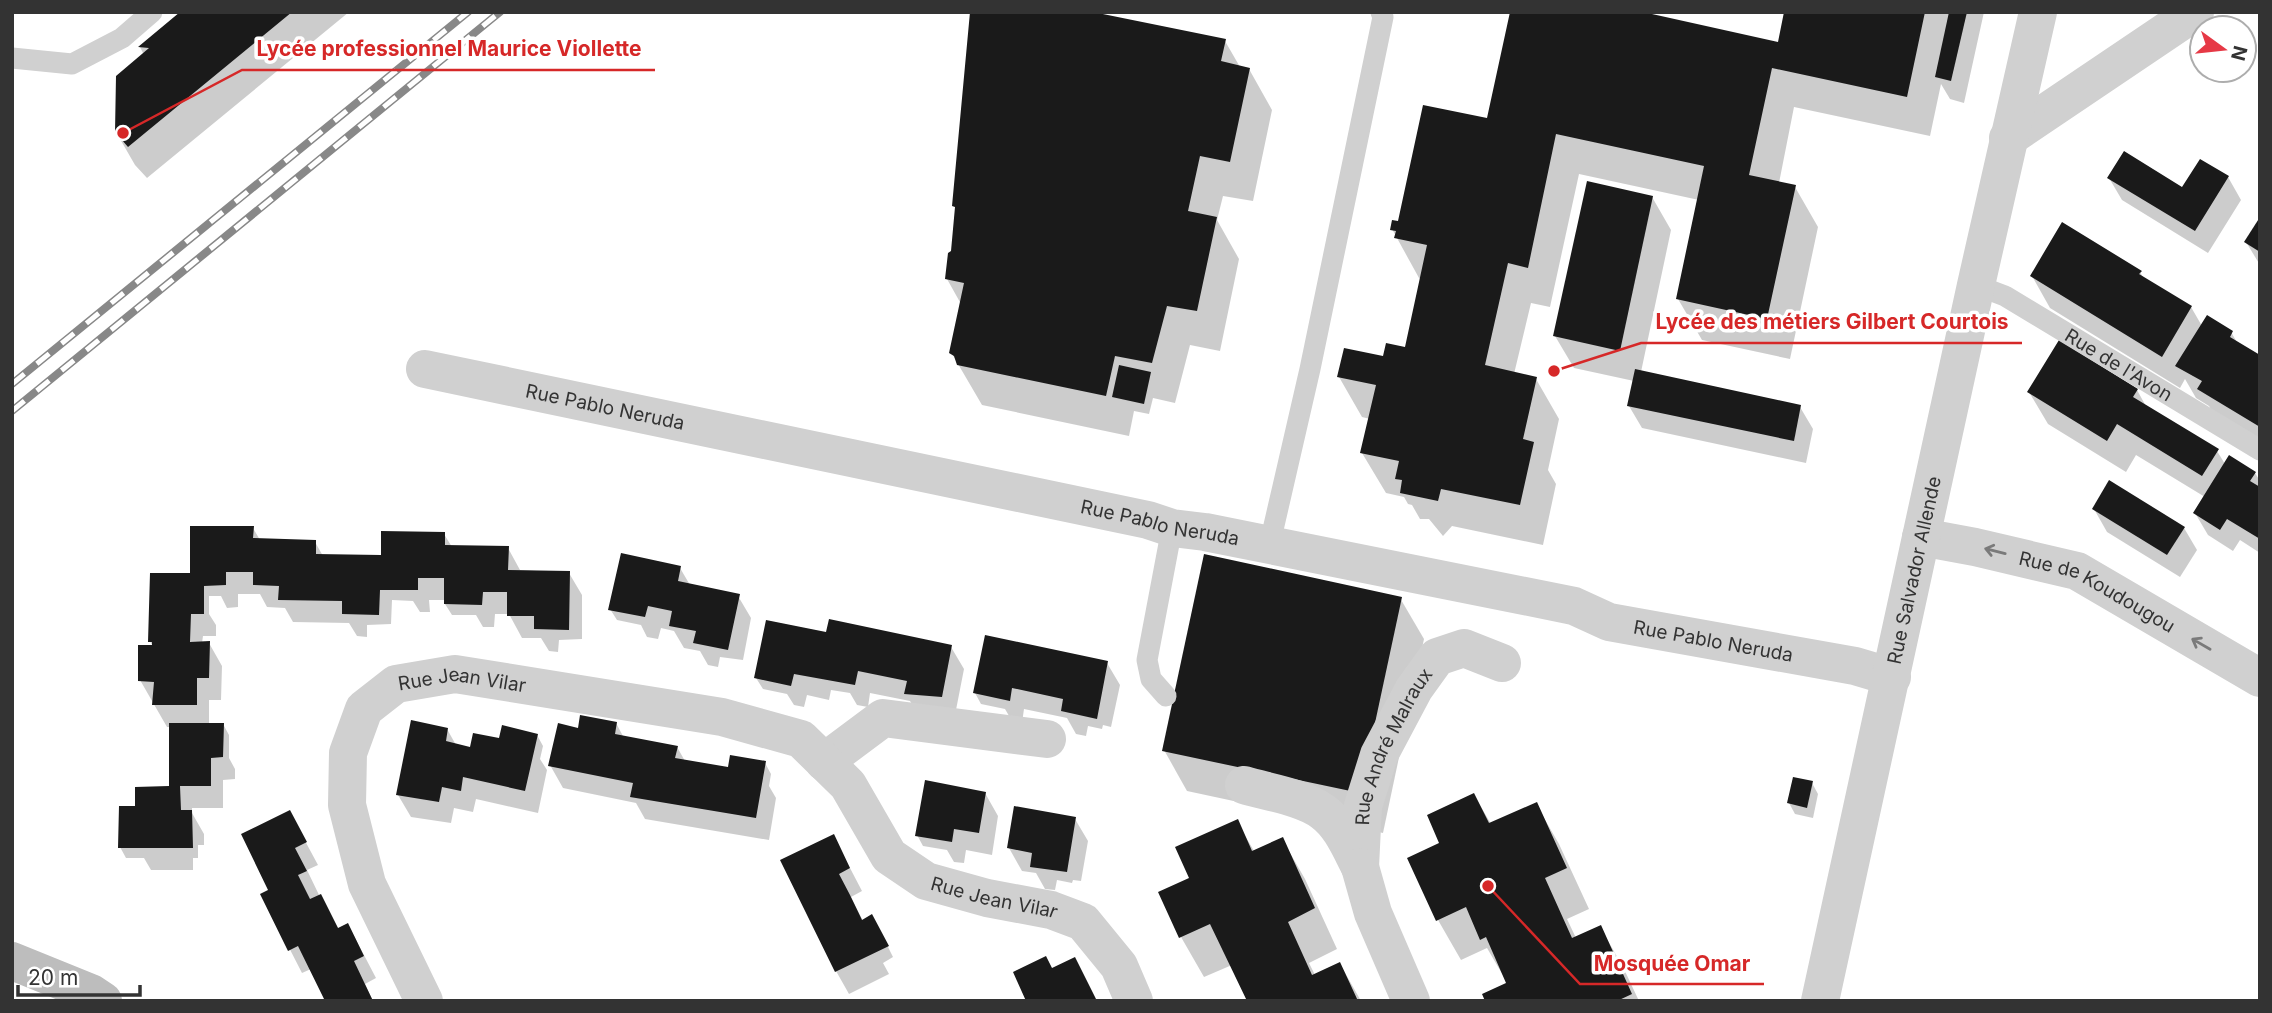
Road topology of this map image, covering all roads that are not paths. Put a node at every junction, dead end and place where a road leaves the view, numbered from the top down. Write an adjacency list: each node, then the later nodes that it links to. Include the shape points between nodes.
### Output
1 (152, 12): 5 (lane, via 122,38 72,64)
2 (1381, 12): 12 (lane, via 1310,369)
3 (2038, 12): 6 (street, Rue Salvador Allende)
4 (2195, 12): 6 (street)
5 (12, 58)
6 (2008, 138): 7 (street, Rue Salvador Allende)
7 (1976, 285): 9 (lane, Rue de l'Avon, via 2005,296); 11 (street, Rue Salvador Allende)
8 (425, 369): 10 (street, Rue Pablo Neruda)
9 (2260, 450)
10 (1172, 528): 12 (street, Rue Pablo Neruda); 16 (lane, via 1147,660 1151,679)
11 (1921, 537): 14 (street, Rue Salvador Allende); 15 (street, Rue de Koudougou, one-way to 11, via 2077,571)
12 (1269, 547): 14 (street, Rue Pablo Neruda, via 1574,606 1609,622 1855,666)
13 (1502, 663): 20 (street, Rue André Malraux, via 1464,648 1437,657 1414,689 1379,755 1363,806)
14 (1892, 677): 26 (street, Rue Salvador Allende)
15 (2260, 678)
16 (1166, 696)
17 (1047, 739): 18 (street, via 883,718)
18 (824, 762): 23 (street, Rue Jean Vilar, via 801,739 722,716 455,674 396,684 364,709 348,753 347,805 366,884); 24 (street, Rue Jean Vilar, via 848,785 889,856 926,881 1051,910 1083,922 1119,966)
19 (1244, 785): 20 (street, Rue André Malraux, via 1296,799 1323,812 1344,836)
20 (1360, 867): 25 (street, Rue André Malraux, via 1373,913)
21 (12, 961): 22 (street)
22 (103, 1001)
23 (424, 1001)
24 (1134, 1001)
25 (1411, 1001)
26 (1820, 1001)

